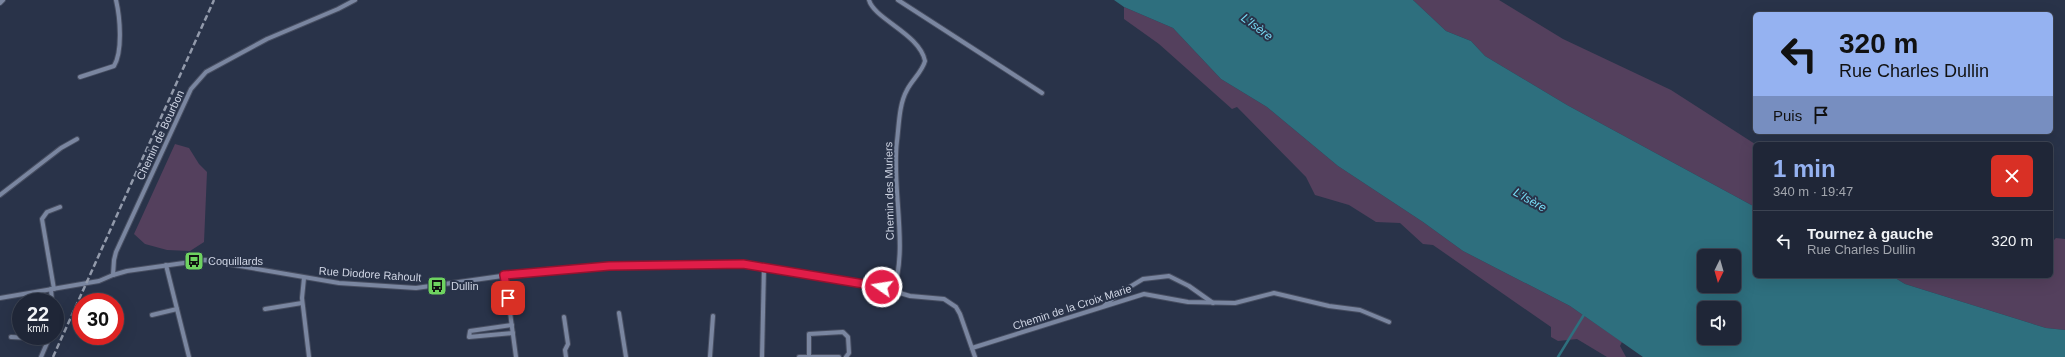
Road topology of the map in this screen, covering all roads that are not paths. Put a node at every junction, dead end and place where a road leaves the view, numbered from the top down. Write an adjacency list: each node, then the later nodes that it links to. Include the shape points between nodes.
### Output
1 (3, 0): 6 (street)
2 (116, 0): 7 (street, via 120,17 118,60 114,66)
3 (355, 0): 14 (street, Chemin de Bourbon, via 267,39 206,72 191,89 116,252)
4 (869, 0): 18 (street, Chemin des Muriers, via 876,10 919,48 925,61 904,95 901,112 896,151 899,258 898,279)
5 (898, 0): 8 (street)
6 (0, 3)
7 (80, 78)
8 (1042, 93)
9 (77, 139): 10 (street, via 61,148)
10 (0, 195)
11 (60, 207): 17 (street, via 47,212 42,219)
12 (166, 265): 14 (street, Rue Diodore Rahoult); 16 (street, Rue Diodore Rahoult, via 210,260); 24 (street)
13 (764, 266): 15 (street, Rue Diodore Rahoult, via 609,266); 18 (street, Rue Diodore Rahoult); 42 (street)
14 (113, 275): 17 (street, Rue Diodore Rahoult, via 99,281)
15 (504, 275): 16 (street, Rue Diodore Rahoult, via 416,288 339,284); 31 (street)
16 (304, 278): 21 (street)
17 (52, 289): 19 (street); 20 (street, Rue Diodore Rahoult)
18 (894, 290): 34 (street, Rue Diodore Rahoult, via 910,296 944,299 956,307)
19 (52, 293)
20 (0, 298)
21 (302, 303): 25 (street); 37 (street)
22 (1213, 303): 23 (street, Chemin de la Croix Marie, via 1188,302 1144,294); 23 (street, via 1190,286 1169,276 1143,279 1118,294); 30 (street, Chemin de la Croix Marie, via 1234,303 1274,294 1360,310)
23 (1103, 308): 34 (street, Chemin de la Croix Marie)
24 (176, 309): 27 (street); 36 (street)
25 (265, 309)
26 (619, 313): 40 (street)
27 (152, 316)
28 (713, 316): 41 (street)
29 (564, 318): 39 (street, via 568,344 565,350)
30 (1389, 322)
31 (512, 325): 32 (street); 32 (street, via 470,331 469,337)
32 (513, 333): 38 (street)
33 (46, 345): 35 (street)
34 (972, 348): 47 (street, Rue Diodore Rahoult)
35 (41, 357)
36 (189, 357)
37 (310, 357)
38 (516, 357)
39 (566, 357)
40 (626, 357)
41 (710, 357)
42 (762, 357)
43 (799, 357): 44 (street)
44 (809, 357): 45 (street); 46 (street, via 809,334 843,332 848,337 849,353)
45 (839, 357)
46 (846, 357)
47 (975, 357)

